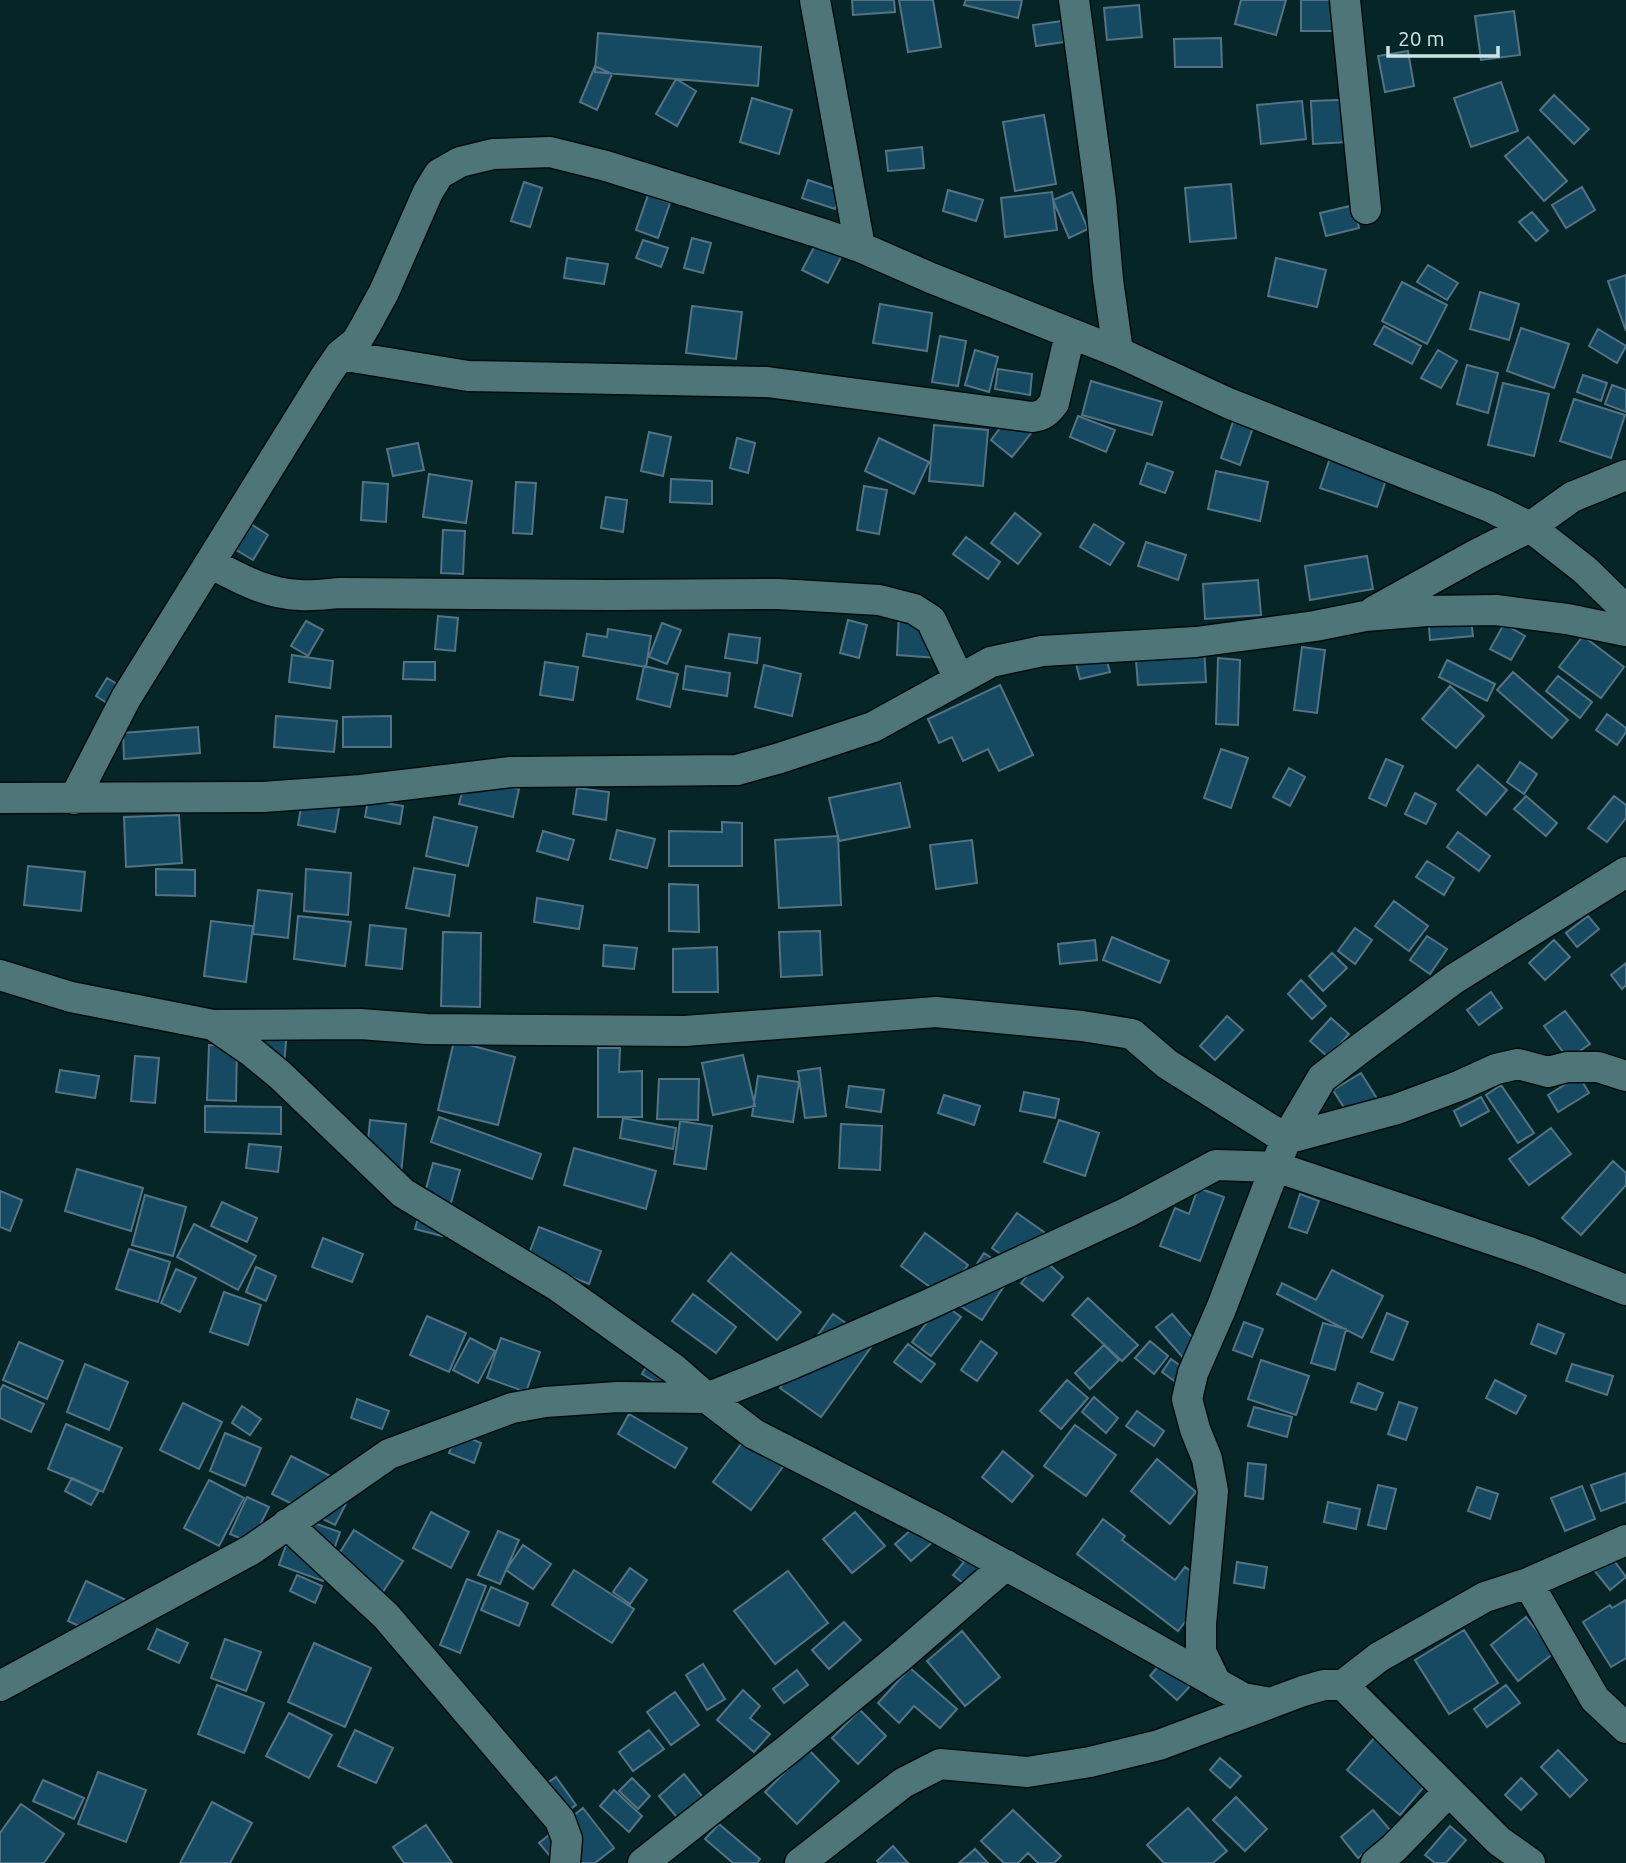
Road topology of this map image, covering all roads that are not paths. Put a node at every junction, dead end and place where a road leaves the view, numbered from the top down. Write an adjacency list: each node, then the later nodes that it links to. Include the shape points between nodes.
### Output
1 (815, 0): 5 (street)
2 (1074, 0): 7 (street)
3 (1345, 0): 4 (street)
4 (1366, 209)
5 (860, 247): 6 (street); 8 (street, via 550,152 493,154 460,162 439,174 366,326)
6 (1070, 334): 7 (street); 8 (street, via 1054,403 1047,412 1032,417 767,382 468,376)
7 (1118, 352): 10 (street, via 1228,403)
8 (340, 355): 11 (street)
9 (1626, 475): 10 (street, via 1572,497)
10 (1530, 527): 12 (street); 13 (street)
11 (210, 563): 15 (street, via 254,586 303,596 778,594 879,600 914,609 931,620); 17 (street, via 126,698)
12 (1626, 610)
13 (1365, 616): 14 (street, via 1496,610); 15 (street, via 1196,642 1042,651 991,662)
14 (1626, 631)
15 (960, 679): 17 (street, via 873,727 737,769 511,772 263,797)
16 (0, 798): 17 (street)
17 (74, 799)
18 (1626, 872): 22 (street, via 1454,979 1322,1078)
19 (0, 975): 20 (street, via 71,997)
20 (213, 1026): 22 (street, via 360,1024 427,1029 685,1031 936,1012 1082,1026 1132,1034 1167,1064); 25 (street, via 280,1075 403,1193 559,1287)
21 (1626, 1076): 22 (street, via 1598,1067 1548,1072 1518,1064 1397,1109)
22 (1286, 1139): 23 (street)
23 (1276, 1167): 24 (street, via 1529,1252); 25 (street, via 1216,1165 1128,1212 925,1306); 30 (street, via 1193,1373 1188,1399 1208,1459 1213,1491 1200,1624 1201,1652)
24 (1626, 1290)
25 (707, 1398): 26 (street, via 618,1397 512,1408 389,1454); 28 (street, via 754,1434)
26 (287, 1524): 32 (street, via 251,1550); 36 (street, via 386,1616 560,1820 567,1839)
27 (1626, 1540): 29 (street)
28 (1006, 1565): 30 (street); 37 (street, via 901,1656)
29 (1528, 1583): 31 (street, via 1485,1597 1379,1657); 34 (street, via 1595,1699)
30 (1216, 1683): 33 (street, via 1243,1698)
31 (1343, 1685): 33 (street, via 1324,1685); 35 (street)
32 (0, 1686)
33 (1271, 1703): 38 (street, via 1159,1745 1090,1762 1027,1772 940,1764 903,1783)
34 (1626, 1728)
35 (1449, 1791): 39 (street); 40 (street, via 1499,1841)
36 (565, 1863)
37 (643, 1863)
38 (800, 1863)
39 (1376, 1863)
40 (1530, 1863)

